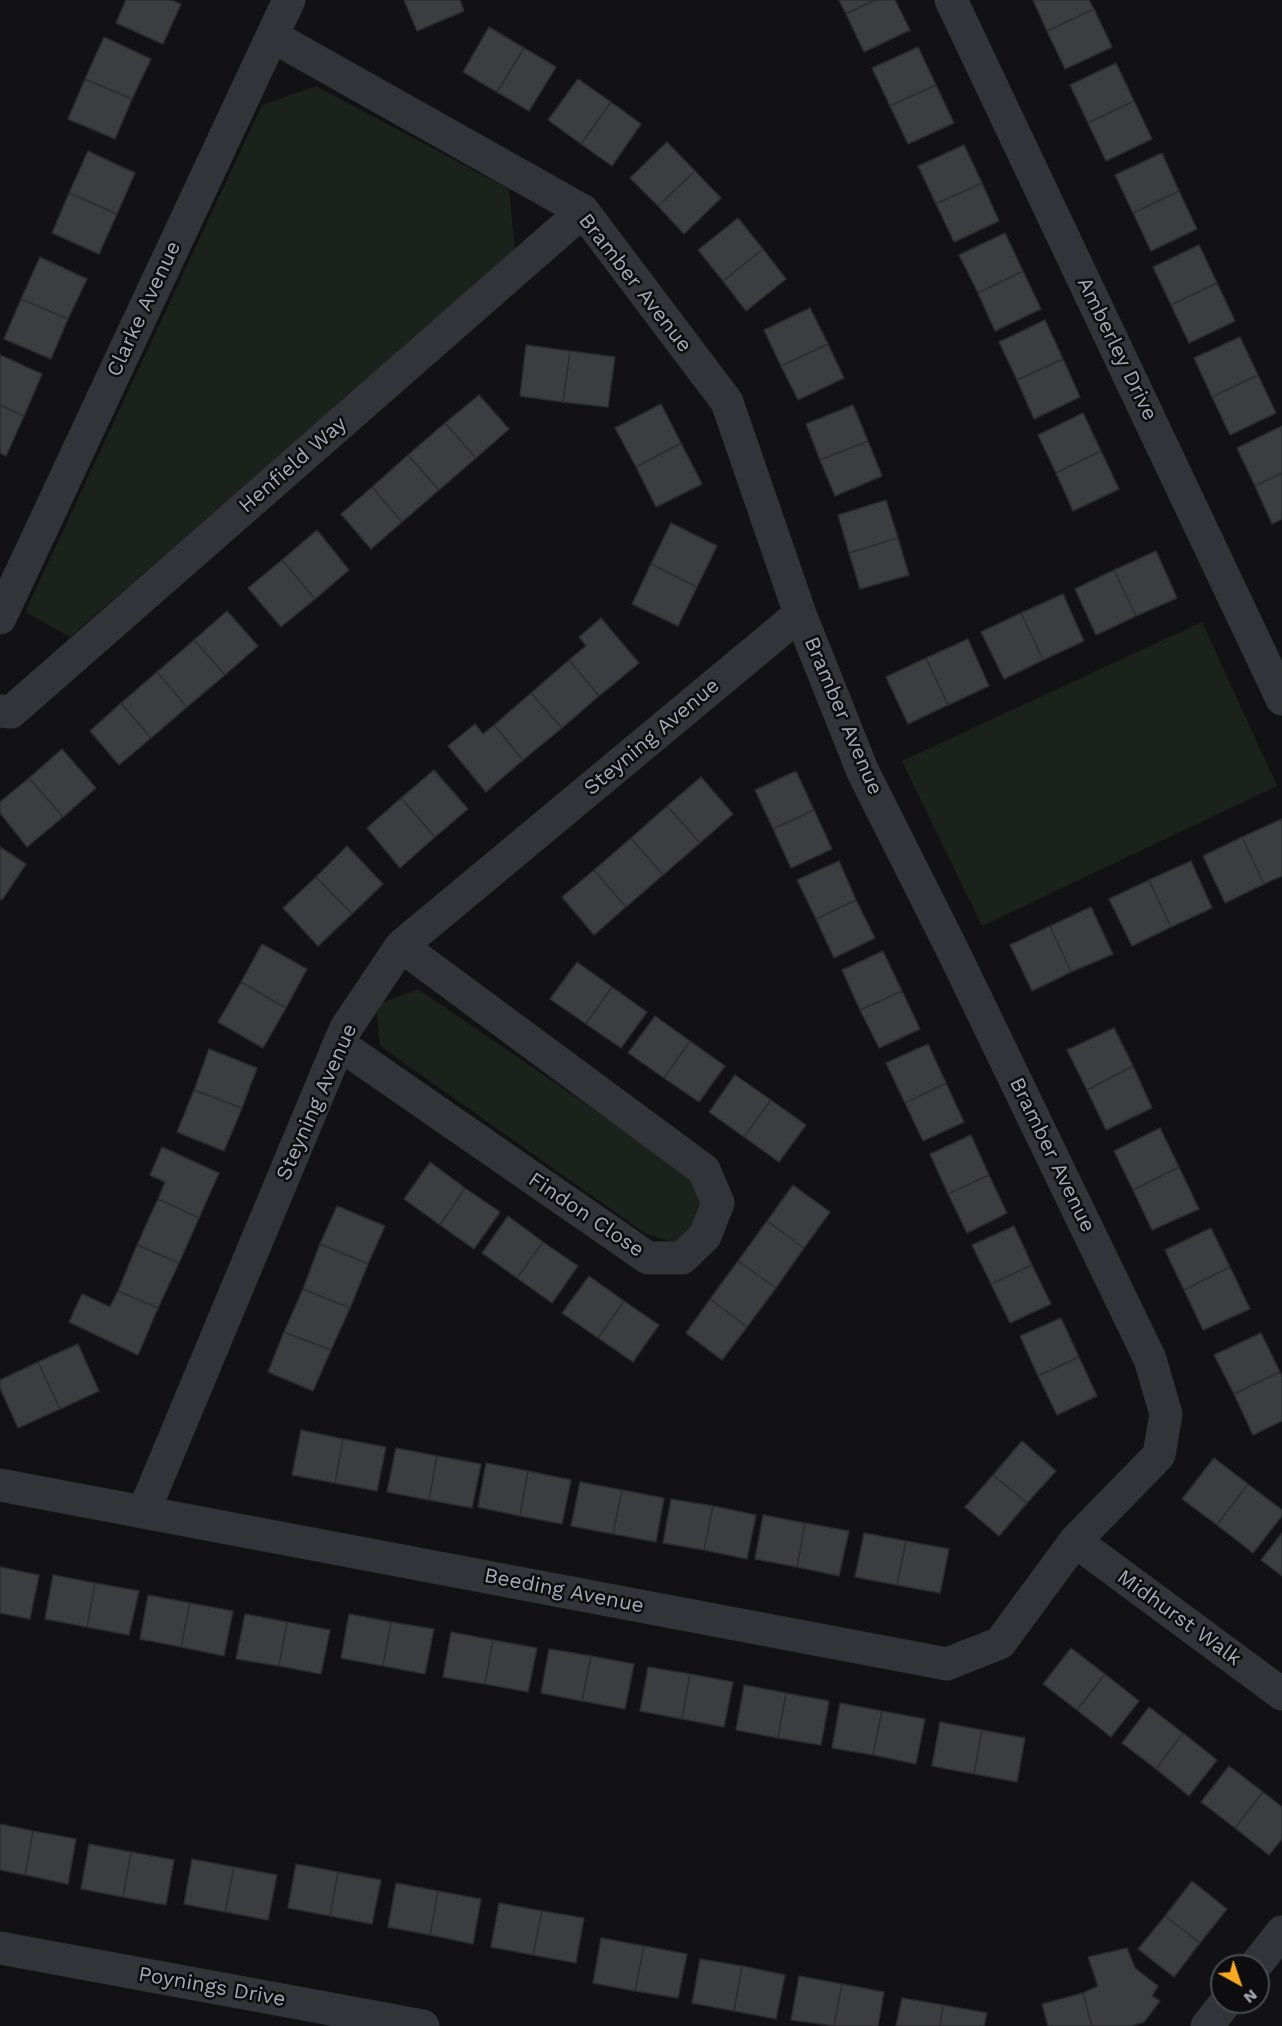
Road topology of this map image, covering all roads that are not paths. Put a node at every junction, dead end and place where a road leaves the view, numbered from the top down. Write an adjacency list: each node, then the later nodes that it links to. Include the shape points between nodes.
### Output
1 (289, 0): 3 (street, Clarke Avenue)
2 (951, 0): 7 (street, Amberley Drive)
3 (272, 36): 4 (street, Bramber Avenue); 6 (street, Clarke Avenue)
4 (584, 211): 5 (street, Bramber Avenue, via 726,402); 8 (street, Henfield Way, via 11,712)
5 (800, 614): 9 (street, Steyning Avenue); 13 (street, Bramber Avenue, via 863,772 1150,1359 1166,1414 1160,1455)
6 (0, 618)
7 (1282, 699)
8 (0, 711)
9 (401, 946): 10 (street, Steyning Avenue); 10 (street, Findon Close, via 704,1170 718,1203 705,1236 682,1258 648,1258)
10 (339, 1044): 12 (street, Steyning Avenue)
11 (0, 1485): 12 (street, Beeding Avenue)
12 (144, 1511): 13 (street, Beeding Avenue, via 947,1664 1000,1643)
13 (1075, 1541): 14 (street, Midhurst Walk)
14 (1282, 1694)
15 (1282, 1932): 17 (street)
16 (0, 1948): 19 (street, Poynings Drive)
17 (1265, 1954)
18 (1216, 2014): 20 (street)
19 (423, 2026)
20 (1207, 2026)

